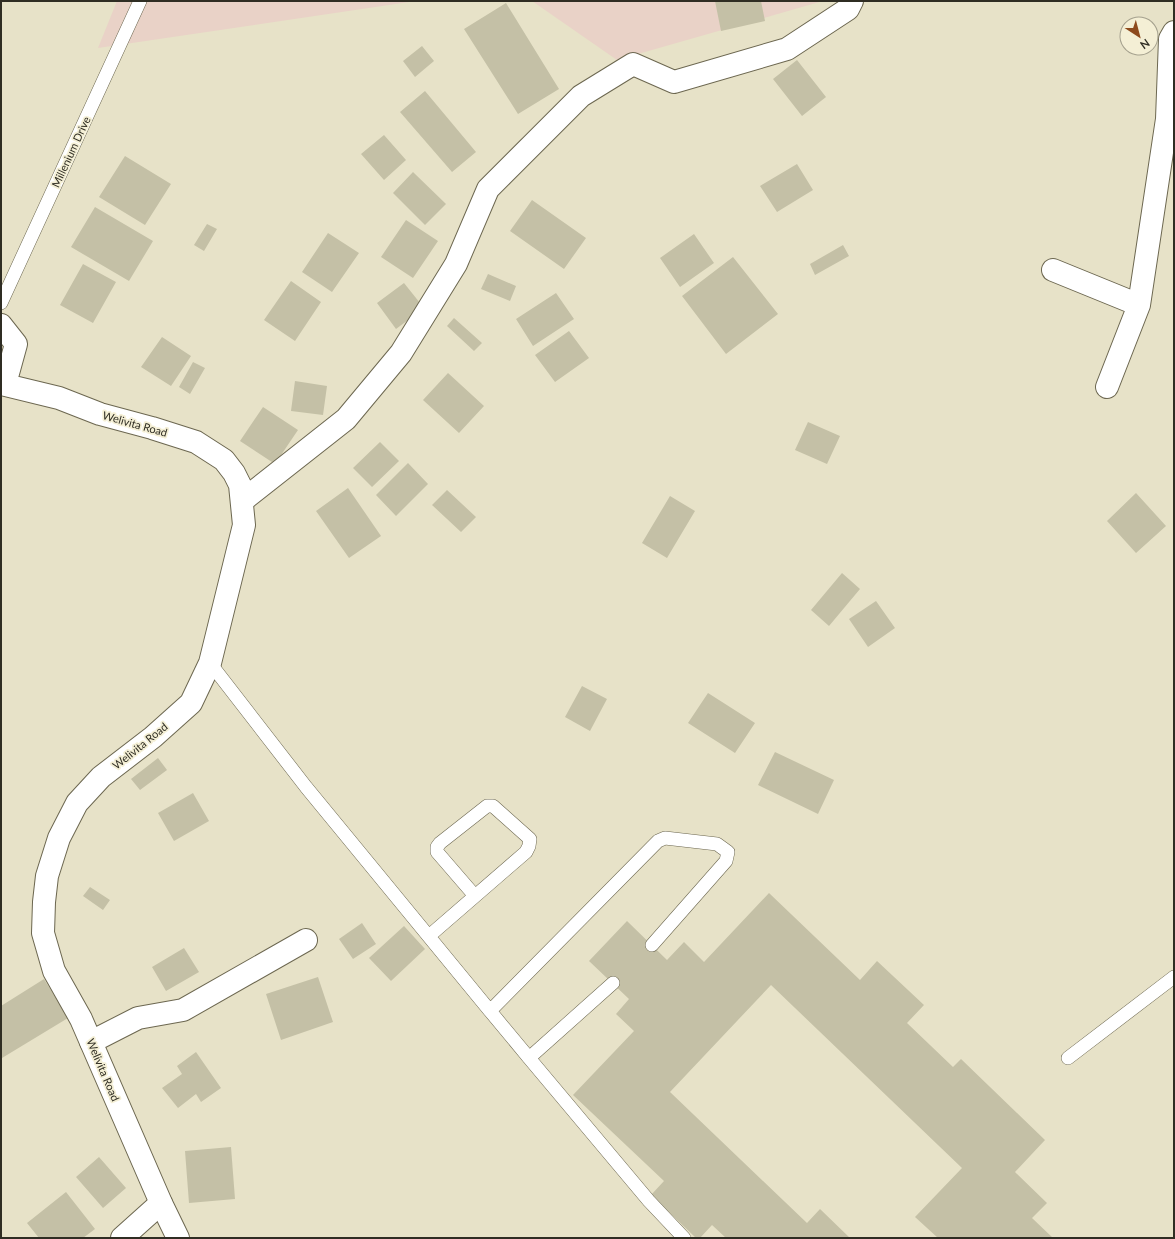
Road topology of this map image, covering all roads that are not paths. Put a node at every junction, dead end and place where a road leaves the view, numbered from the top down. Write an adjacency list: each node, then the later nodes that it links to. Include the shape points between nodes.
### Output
1 (140, 1): 6 (lane, Millenium Drive)
2 (852, 1): 11 (street, via 848,9 787,49 674,82 633,64 581,96 488,189 456,264 401,353 346,419)
3 (1174, 32): 4 (street, via 1170,39)
4 (1171, 120): 7 (street)
5 (1053, 270): 7 (street)
6 (1, 303)
7 (1139, 305): 10 (street)
8 (1, 325): 9 (street, via 16,344)
9 (3, 384): 11 (street, Welivita Road, via 59,398 100,414 196,442 224,460 240,485)
10 (1107, 387)
11 (242, 501): 12 (street, Welivita Road, via 244,525)
12 (210, 663): 14 (lane, via 306,787); 20 (street, Welivita Road, via 191,704 101,777 77,803 59,838 47,876 43,933 54,971)
13 (475, 896): 13 (lane, via 526,852 529,846 530,839 493,806 487,806 437,847 437,852); 14 (lane)
14 (429, 936): 19 (lane)
15 (306, 940): 20 (street, via 182,1010 138,1018)
16 (652, 945): 19 (lane, via 726,861 728,852 717,844 665,838 658,841)
17 (1174, 977): 22 (lane)
18 (612, 984): 21 (lane)
19 (490, 1011): 21 (lane)
20 (91, 1042): 23 (street, Welivita Road)
21 (530, 1058): 26 (lane, via 649,1201)
22 (1068, 1058)
23 (161, 1203): 24 (street); 25 (street, Welivita Road)
24 (122, 1238)
25 (178, 1238)
26 (684, 1238)

